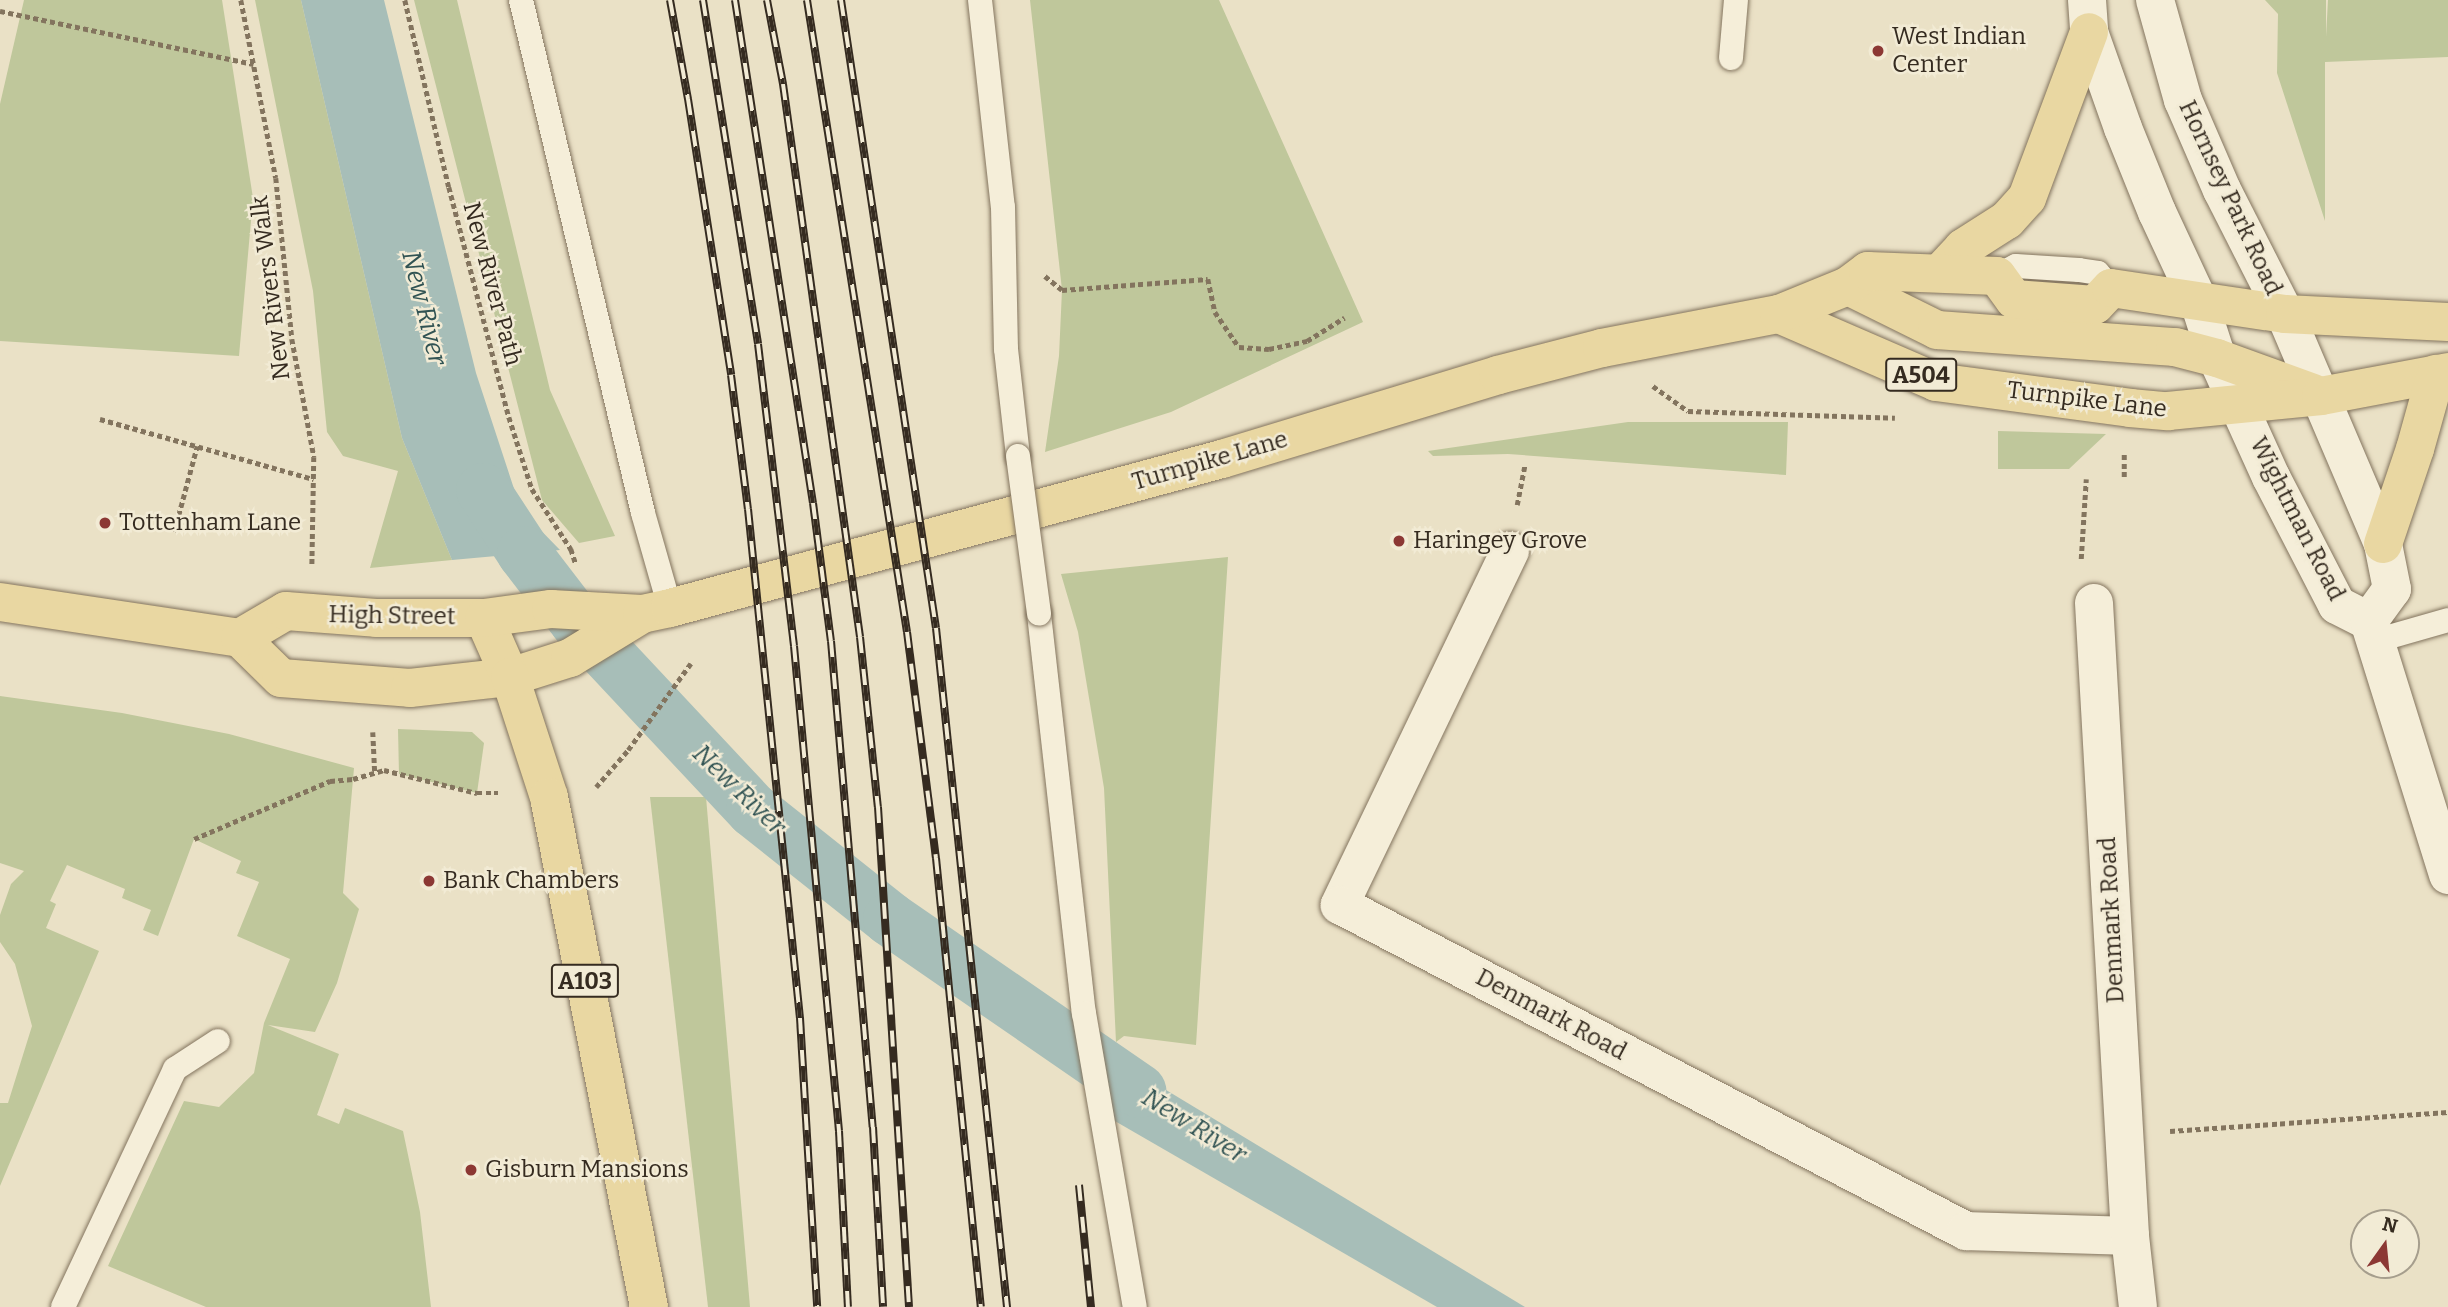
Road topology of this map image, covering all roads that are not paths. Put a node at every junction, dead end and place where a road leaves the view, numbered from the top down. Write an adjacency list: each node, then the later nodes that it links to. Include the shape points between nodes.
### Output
1 (521, 0): 22 (lane, via 643,513)
2 (980, 0): 33 (lane, bridge, via 1003,207 1006,349 1017,456 1084,1013)
3 (1737, 0): 6 (lane)
4 (2155, 0): 11 (street, Hornsey Park Road, via 2183,100 2222,190)
5 (2088, 16): 7 (main road, via 2027,198 2007,220 1963,248); 9 (street, via 2152,200)
6 (1731, 58)
7 (1940, 273): 8 (main road, Turnpike Lane, via 1868,271); 9 (main road, Turnpike Lane, via 1997,276 2014,299 2095,305 2111,288)
8 (1847, 286): 10 (main road, Turnpike Lane); 13 (main road, via 1937,330 2175,346)
9 (2199, 302): 11 (main road, Turnpike Lane); 13 (street, Wightman Road)
10 (1779, 314): 16 (main road, Turnpike Lane / A504, via 1936,382 2168,411); 22 (main road, Turnpike Lane, via 1589,351 1222,459)
11 (2285, 314): 12 (main road, Turnpike Lane); 15 (street, Hornsey Park Road)
12 (2448, 322)
13 (2217, 358): 15 (main road); 16 (street, Wightman Road)
14 (2442, 373): 15 (main road, Turnpike Lane / A504); 17 (main road)
15 (2321, 396): 16 (main road, Turnpike Lane / A504); 17 (street, Wightman Road)
16 (2239, 404): 25 (street, Wightman Road, via 2287,511 2337,605)
17 (2383, 544): 25 (street, Wightman Road, via 2392,589)
18 (1510, 551): 30 (street, Denmark Road, via 1340,905 1966,1231)
19 (0, 602): 26 (main road)
20 (2094, 603): 30 (street, Denmark Road)
21 (551, 609): 22 (main road, Turnpike Lane); 23 (main road, High Street)
22 (656, 611): 27 (main road, Turnpike Lane, via 570,658)
23 (484, 618): 26 (main road, High Street, via 376,618 286,611); 27 (main road, A103)
24 (2448, 620): 25 (lane)
25 (2372, 631): 28 (street)
26 (240, 638): 27 (main road, via 281,678 410,688)
27 (510, 677): 32 (main road, A103, via 548,797)
28 (2447, 867)
29 (218, 1041): 31 (lane, via 175,1069)
30 (2130, 1236): 34 (street, Denmark Road)
31 (62, 1307)
32 (649, 1307)
33 (1135, 1307)
34 (2138, 1307)

